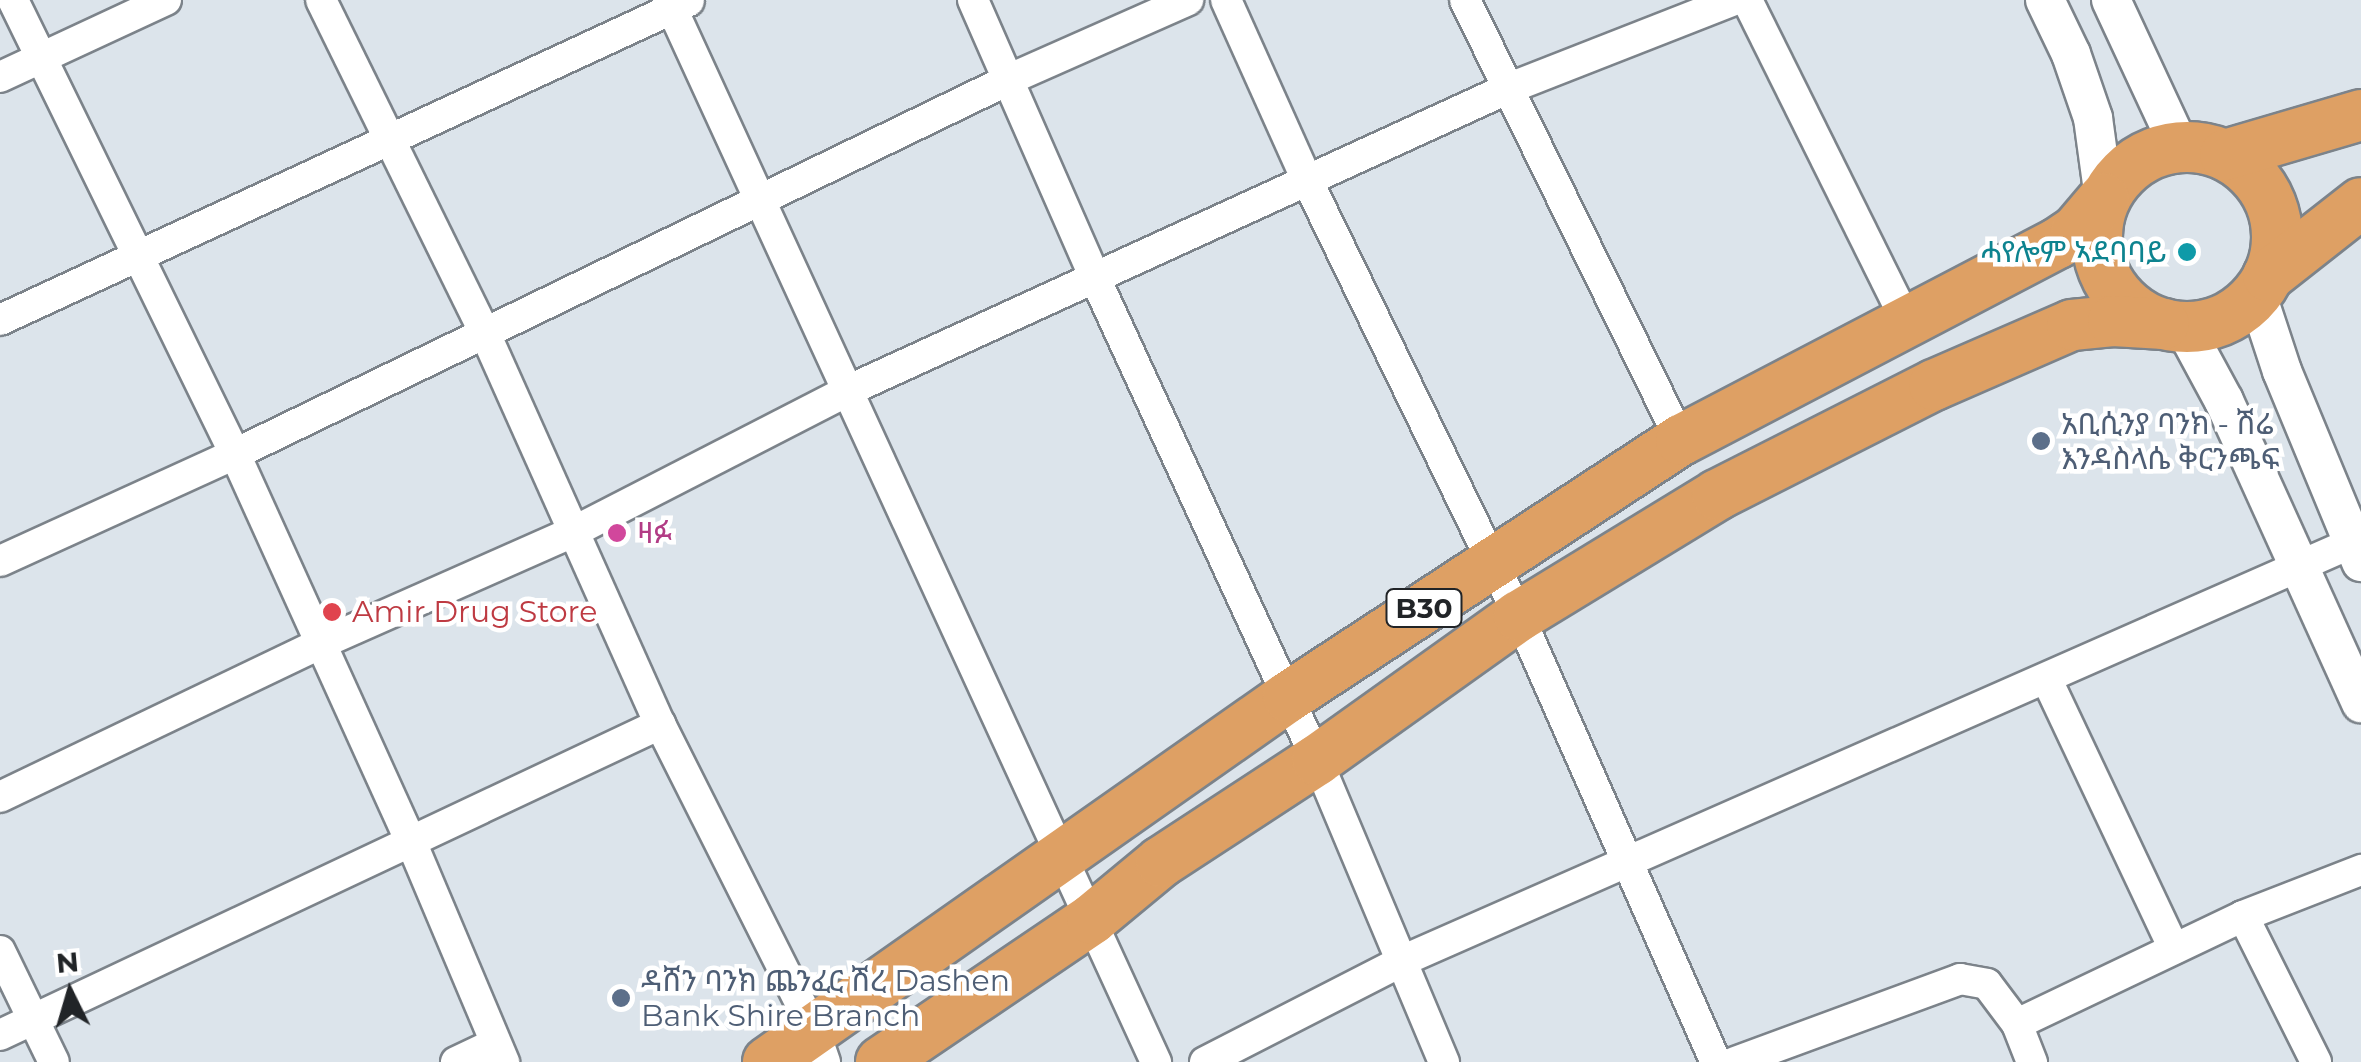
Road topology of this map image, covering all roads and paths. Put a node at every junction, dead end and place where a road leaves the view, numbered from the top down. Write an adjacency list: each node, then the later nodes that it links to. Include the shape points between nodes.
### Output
1 (13, 0): 13 (street)
2 (166, 0): 13 (street)
3 (321, 0): 18 (street)
4 (973, 0): 15 (street)
5 (1188, 0): 15 (street)
6 (1226, 0): 20 (street)
7 (1466, 0): 16 (street)
8 (1734, 0): 16 (street)
9 (1747, 0): 28 (street)
10 (2045, 0): 22 (street, via 2088,103)
11 (2111, 0): 19 (street)
12 (678, 3): 18 (street); 21 (street)
13 (38, 59): 14 (street); 24 (street)
14 (0, 77)
15 (1010, 79): 21 (street); 25 (street)
16 (1507, 90): 20 (street); 32 (street)
17 (2361, 114): 19 (highway, B30)
18 (387, 141): 24 (street); 30 (street)
19 (2202, 151): 22 (highway, B30, via 2130,166); 26 (highway, via 2246,168 2274,210 2278,234)
20 (1307, 180): 25 (street); 37 (street)
21 (760, 198): 30 (street); 31 (street)
22 (2104, 198): 28 (highway, B30, via 2058,243); 29 (highway, via 2097,221 2101,267 2128,306)
23 (2361, 203): 26 (highway, B30)
24 (137, 255): 27 (street); 33 (street)
25 (1095, 278): 31 (street); 42 (street)
26 (2262, 285): 29 (highway, B30, via 2236,313 2211,324); 35 (street)
27 (0, 320)
28 (1906, 322): 32 (highway, B30)
29 (2174, 326): 38 (street); 39 (highway, B30, via 2113,320 2072,325 1934,385 1717,495)
30 (484, 332): 33 (street); 34 (street)
31 (847, 391): 34 (street); 48 (street)
32 (1681, 440): 37 (highway, B30)
33 (235, 454): 36 (street); 40 (street)
34 (573, 532): 40 (street); 44 (street)
35 (2358, 548): 38 (street)
36 (0, 561)
37 (1491, 564): 39 (street); 42 (highway, B30)
38 (2302, 568): 41 (street); 43 (street)
39 (1519, 616): 45 (highway, B30); 49 (street)
40 (320, 644): 46 (street); 47 (street)
41 (2046, 680): 49 (street); 54 (street)
42 (1288, 697): 45 (street); 48 (highway, B30)
43 (2361, 703)
44 (660, 724): 47 (street); 59 (street)
45 (1318, 760): 52 (highway, B30, via 1161,862); 55 (street)
46 (0, 797)
47 (412, 844): 56 (street); 60 (street)
48 (1063, 853): 52 (street); 59 (highway, B30)
49 (1630, 863): 55 (street); 68 (street)
50 (2361, 870): 51 (street)
51 (2243, 916): 54 (street); 71 (street)
52 (1092, 918): 64 (highway, B30); 65 (street)
53 (0, 950): 56 (street)
54 (2174, 950): 57 (street)
55 (1404, 960): 66 (street); 67 (street)
56 (33, 1021): 58 (street); 61 (street)
57 (2018, 1024): 69 (street, via 1986,984 1960,978); 70 (street)
58 (0, 1035)
59 (820, 1046): 63 (highway, B30)
60 (499, 1053): 62 (street)
61 (54, 1062)
62 (456, 1062)
63 (768, 1062)
64 (881, 1062)
65 (1156, 1062)
66 (1205, 1062)
67 (1444, 1062)
68 (1716, 1062)
69 (1735, 1062)
70 (2032, 1062)
71 (2316, 1062)

